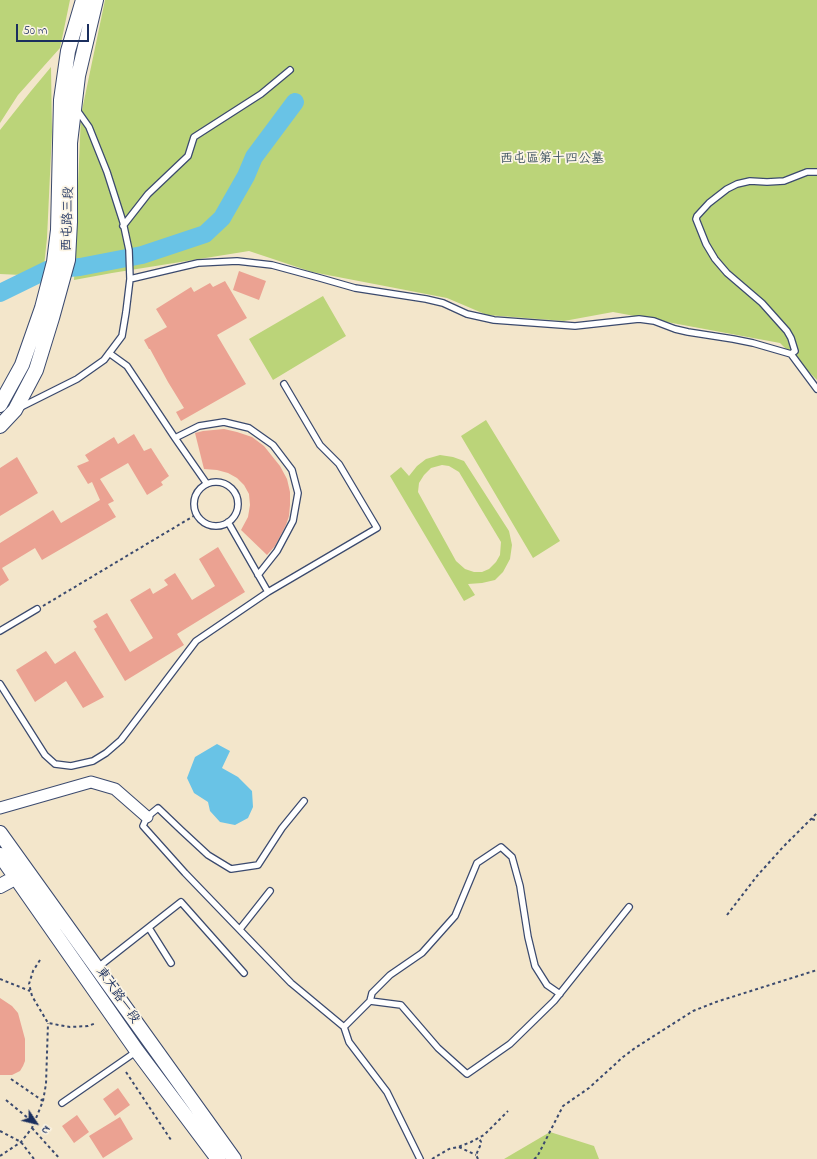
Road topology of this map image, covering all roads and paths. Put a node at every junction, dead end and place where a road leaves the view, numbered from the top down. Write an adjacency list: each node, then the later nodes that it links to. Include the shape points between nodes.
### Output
1 (83, 0): 12 (street, 西屯路三段, via 68,51 61,100 58,230 54,262 43,305 22,365)
2 (96, 0): 4 (street, 西屯路三段, via 78,76)
3 (290, 70): 6 (lane, via 261,94 194,137 188,156 148,194)
4 (74, 105): 6 (lane, via 89,128 107,172); 13 (street, 西屯路三段, via 70,143 68,260 36,370)
5 (817, 172): 9 (lane, via 808,172 784,181 750,181 736,184 709,203 696,219 706,244 719,264 762,303 787,331 795,351)
6 (123, 226): 7 (lane, via 129,250)
7 (130, 279): 8 (lane, via 122,336); 9 (lane, via 198,264 237,261 272,265 355,288 426,299 443,303 467,314 494,320 575,326 639,319 688,332 753,343)
8 (109, 354): 13 (lane, via 77,380); 15 (lane, via 127,366)
9 (791, 354): 11 (lane)
10 (284, 384): 20 (lane, via 320,445 339,464 377,528)
11 (817, 389)
12 (0, 405)
13 (15, 410): 14 (street, 西屯路三段)
14 (0, 426)
15 (174, 438): 16 (lane); 19 (lane, via 199,426 224,422 249,428 273,445 292,470 298,493 293,521 277,550)
16 (207, 484): 17 (lane, via 195,497); 18 (lane, via 220,482 236,493 238,506 233,518)
17 (196, 514): 18 (lane, via 211,525 223,525); 21 (path)
18 (228, 522): 19 (lane)
19 (258, 575): 20 (lane)
20 (268, 592): 23 (lane, via 196,641 120,740 92,761 71,766 55,764 45,755)
21 (37, 610): 22 (lane)
22 (0, 631)
23 (0, 684)
24 (304, 801): 27 (lane, via 282,828 258,865 230,869 208,855 158,808)
25 (0, 808): 27 (street, via 91,782 115,789)
26 (817, 813): 28 (path)
27 (147, 817): 38 (lane, via 143,826)
28 (812, 819): 29 (path); 36 (path, via 757,876)
29 (817, 821)
30 (0, 833): 32 (street, 東大路一段)
31 (0, 855): 32 (street, 東大路一段)
32 (22, 875): 33 (street); 41 (street, 東大路一段); 51 (street, 東大路一段)
33 (0, 886)
34 (270, 891): 38 (lane)
35 (628, 907): 46 (lane)
36 (726, 915)
37 (149, 928): 40 (lane); 41 (lane); 43 (lane, via 181,902)
38 (240, 929): 50 (lane, via 291,983)
39 (40, 960): 45 (path, via 33,971 29,984)
40 (171, 963)
41 (97, 968): 70 (street, 東大路一段)
42 (817, 970): 74 (path, via 693,1011 636,1048 589,1088 563,1106 543,1147)
43 (244, 972)
44 (0, 979): 45 (path)
45 (30, 991): 49 (path)
46 (560, 994): 47 (lane, via 510,1044 467,1074 438,1048 401,1005); 47 (lane, via 547,985 536,966 512,857 501,848 477,863 455,916 422,953 390,975 372,992)
47 (370, 1001): 50 (lane)
48 (96, 1022): 49 (path, via 88,1026 70,1027)
49 (48, 1023): 55 (path)
50 (344, 1027): 71 (lane, via 349,1042 387,1092)
51 (137, 1051): 56 (lane); 69 (street, 東大路一段)
52 (126, 1072): 62 (path)
53 (11, 1079): 55 (path)
54 (6, 1100): 58 (path)
55 (43, 1101): 58 (path)
56 (62, 1103)
57 (508, 1111): 61 (path)
58 (34, 1123): 59 (path)
59 (32, 1128): 63 (path); 68 (path)
60 (0, 1131): 63 (path)
61 (479, 1138): 64 (path); 65 (path, via 481,1142)
62 (171, 1140)
63 (21, 1142): 66 (path); 67 (path)
64 (458, 1147): 65 (path); 72 (path)
65 (476, 1155): 73 (path)
66 (0, 1156)
67 (34, 1159)
68 (60, 1159)
69 (218, 1159)
70 (234, 1159)
71 (420, 1159)
72 (432, 1159)
73 (478, 1159)
74 (534, 1159)

